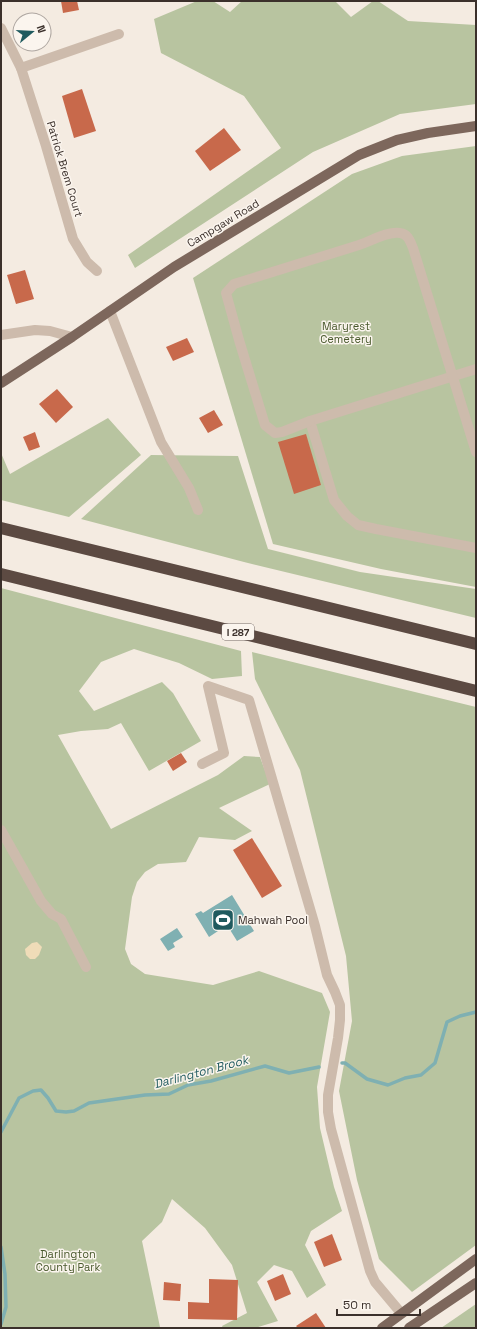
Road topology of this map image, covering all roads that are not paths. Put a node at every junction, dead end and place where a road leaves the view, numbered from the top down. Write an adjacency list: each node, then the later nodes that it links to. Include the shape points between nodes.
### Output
1 (1, 28): 3 (street, Patrick Brem Court)
2 (119, 34): 3 (street)
3 (21, 68): 5 (street, Patrick Brem Court, via 73,240 87,262)
4 (476, 126): 6 (main road, Campgaw Road, via 428,132 397,140 359,155 174,267)
5 (97, 271)
6 (110, 311): 8 (main road, Campgaw Road); 14 (street, via 161,442 189,488)
7 (1, 335): 8 (street, via 35,330)
8 (72, 337): 11 (main road, Campgaw Road)
9 (476, 369): 10 (street)
10 (452, 376): 12 (street); 12 (street, via 413,248 409,238 402,233 394,232 234,284 226,293 265,425 275,433); 13 (street)
11 (1, 383)
12 (310, 421): 16 (street, via 334,500 358,525)
13 (476, 452)
14 (198, 510)
15 (1, 528): 18 (highway)
16 (476, 548)
17 (1, 574): 19 (highway, I 287)
18 (476, 644)
19 (476, 690)
20 (202, 764): 25 (street, via 224,753 208,686 249,700 327,975 340,1005 328,1095 331,1129 370,1271 375,1282)
21 (1, 830): 22 (street, via 41,901 61,920)
22 (86, 967)
23 (476, 1259): 25 (main road)
24 (475, 1284): 27 (main road)
25 (401, 1314): 26 (main road)
26 (382, 1328)
27 (409, 1328)

